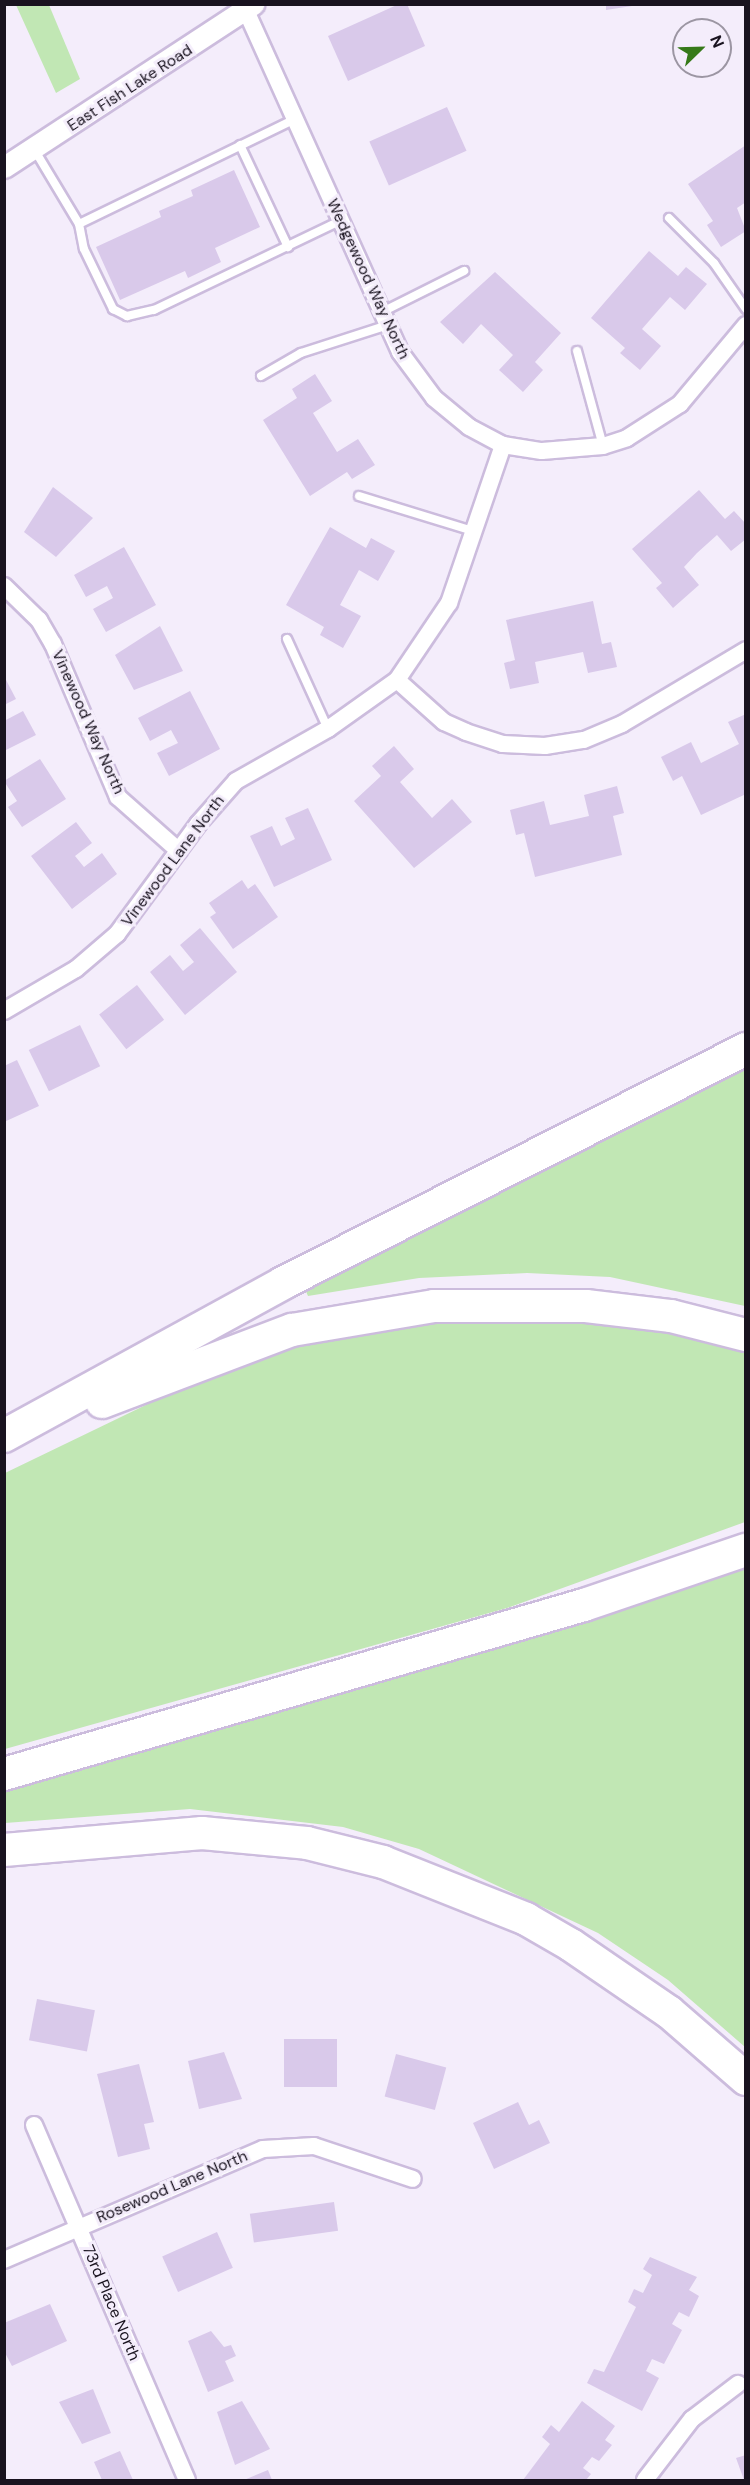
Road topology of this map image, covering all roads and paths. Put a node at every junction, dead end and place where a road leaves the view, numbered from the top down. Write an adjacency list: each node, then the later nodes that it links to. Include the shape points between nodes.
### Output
1 (247, 6): 2 (street, Wedgewood Way North); 4 (street, East Fish Lake Road)
2 (294, 119): 3 (lane); 7 (street, Wedgewood Way North)
3 (240, 145): 8 (lane); 9 (lane)
4 (33, 149): 5 (street, East Fish Lake Road); 8 (lane)
5 (4, 167)
6 (669, 218): 11 (lane, via 714,263)
7 (340, 221): 9 (lane); 12 (street, Wedgewood Way North)
8 (80, 224): 9 (lane, via 84,249 113,309 127,316 154,310)
9 (288, 247)
10 (464, 271): 12 (lane)
11 (746, 309)
12 (385, 318): 15 (lane, via 301,352); 16 (street, Wedgewood Way North, via 434,398 469,428)
13 (746, 325): 17 (street, Wedgewood Way North, via 680,404 650,427)
14 (577, 351): 17 (lane)
15 (261, 376)
16 (503, 445): 17 (street, Wedgewood Way North, via 542,450); 19 (street, Vinewood Lane North)
17 (603, 447)
18 (359, 496): 19 (lane)
19 (477, 532): 23 (street, Vinewood Lane North, via 449,603)
20 (4, 586): 25 (street, Vinewood Way North, via 39,620 53,644 118,797)
21 (287, 639): 24 (lane)
22 (746, 650): 23 (street, via 622,724 584,740 545,746 503,744 466,732 444,722)
23 (397, 680): 24 (street, Vinewood Lane North)
24 (328, 729): 25 (street, Vinewood Lane North, via 236,781)
25 (179, 851): 26 (street, Vinewood Lane North, via 117,934 76,969)
26 (4, 1011)
27 (746, 1049): 29 (highway, via 283,1283)
28 (746, 1335): 30 (highway, via 670,1316 541,1303 468,1303 366,1314 250,1343)
29 (4, 1436)
30 (4, 1442)
31 (746, 1550): 32 (highway, via 584,1605)
32 (4, 1774)
33 (4, 1850): 34 (highway, via 202,1833 307,1843 383,1862 526,1919 571,1945 669,2012)
34 (746, 2079)
35 (34, 2125): 37 (street, 73rd Place North)
36 (412, 2180): 37 (street, Rosewood Lane North, via 314,2146 288,2145 238,2157)
37 (78, 2227): 38 (street, Rosewood Lane North); 40 (street, 73rd Place North)
38 (4, 2260)
39 (738, 2384): 41 (street, via 692,2419)
40 (187, 2481)
41 (645, 2481)

